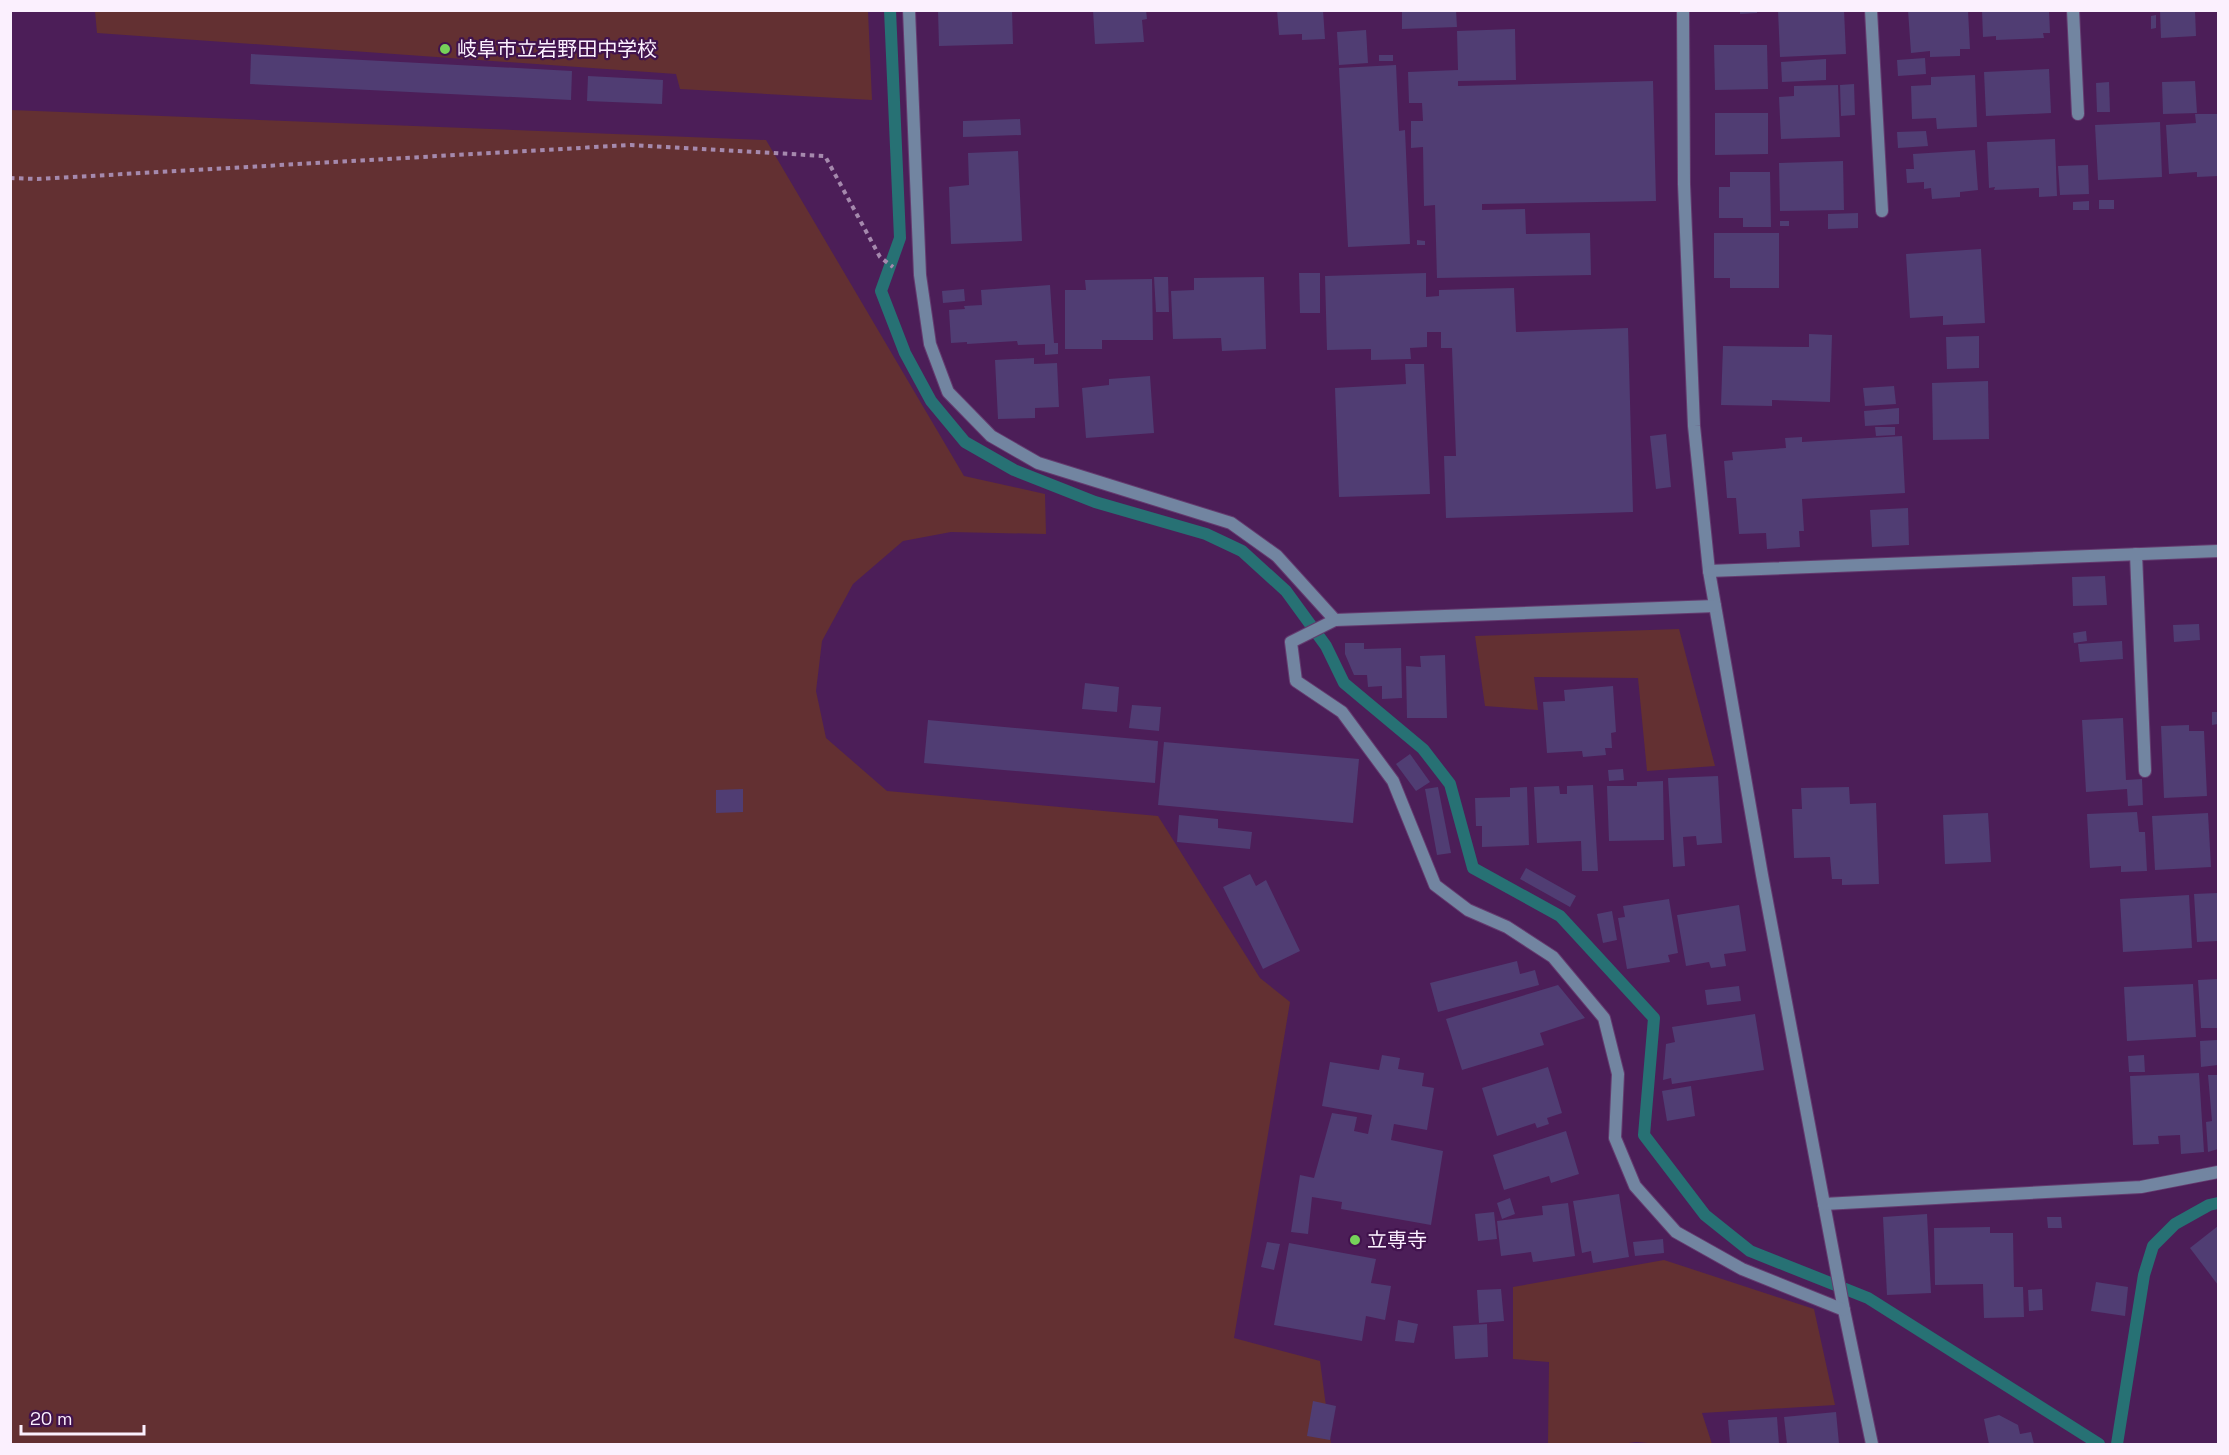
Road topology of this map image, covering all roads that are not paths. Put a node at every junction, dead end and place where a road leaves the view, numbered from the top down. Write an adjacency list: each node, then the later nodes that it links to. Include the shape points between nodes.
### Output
1 (909, 10): 11 (street, via 920,275 930,344 948,392 991,436 1038,463 1231,523 1277,556)
2 (1683, 10): 9 (street, via 1684,184 1694,426)
3 (1871, 10): 6 (street)
4 (2073, 10): 5 (street)
5 (2078, 114)
6 (1882, 211)
7 (2218, 551): 8 (street)
8 (2136, 554): 9 (street); 12 (street)
9 (1709, 571): 10 (street)
10 (1715, 606): 11 (street); 14 (street)
11 (1330, 623): 15 (street, via 1291,642 1296,681 1342,712 1393,781 1436,885 1468,910 1507,927 1553,957 1604,1018 1618,1074 1615,1138 1635,1186 1676,1232 1742,1269)
12 (2145, 771)
13 (2218, 1172): 14 (street, via 2141,1187)
14 (1824, 1204): 15 (street)
15 (1843, 1305): 16 (street)
16 (1872, 1444)

